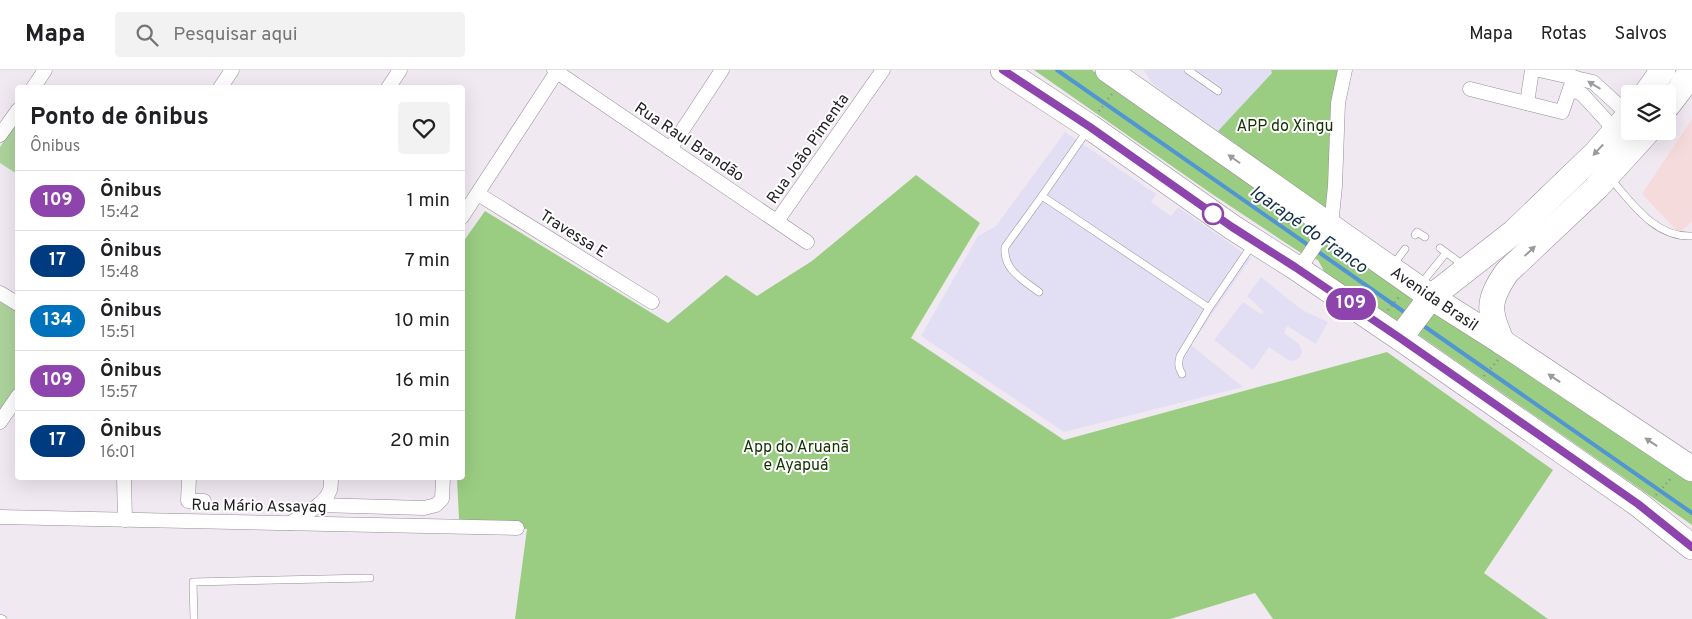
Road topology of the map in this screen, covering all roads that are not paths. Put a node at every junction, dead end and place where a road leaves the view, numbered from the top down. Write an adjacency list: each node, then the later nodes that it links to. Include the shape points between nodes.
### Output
1 (45, 70): 16 (street)
2 (232, 70): 17 (street)
3 (400, 70): 18 (street)
4 (722, 70): 31 (street)
5 (883, 70): 36 (street, Rua João Pimenta)
6 (1003, 70): 27 (highway, Avenida Brasil)
7 (1188, 70): 21 (lane)
8 (1345, 70): 37 (street, via 1338,103 1334,208)
9 (1532, 70): 23 (street)
10 (1539, 70): 15 (street)
11 (1663, 70): 19 (highway)
12 (1691, 70): 22 (highway)
13 (556, 71): 31 (street, Rua Raul Brandão); 33 (street)
14 (1117, 79): 37 (highway, Avenida Brasil, one-way to 14)
15 (1572, 83): 23 (street, via 1562,112); 25 (street, one-way to 15, via 1593,82); 26 (street, via 1582,94)
16 (35, 85)
17 (222, 85)
18 (390, 85)
19 (1652, 85)
20 (1470, 89): 23 (street)
21 (1218, 91)
22 (1676, 94)
23 (1527, 103)
24 (15, 114): 29 (street)
25 (1621, 115)
26 (1621, 118)
27 (1094, 120): 34 (lane); 42 (highway, Avenida Brasil)
28 (1621, 124): 44 (highway, one-way to 44, via 1514,232)
29 (0, 135)
30 (1640, 140): 32 (highway)
31 (670, 149): 36 (street, Rua Raul Brandão)
32 (1608, 176): 39 (lane, via 1652,224 1665,231); 51 (highway, one-way to 32, via 1491,312 1497,286 1507,272)
33 (478, 194): 35 (street); 48 (street, Travessa E)
34 (1042, 196): 45 (lane, via 1004,254 1016,276); 49 (lane)
35 (465, 213)
36 (778, 222): 41 (street, Rua Raul Brandão)
37 (1327, 228): 43 (street); 50 (highway, Avenida Brasil, via 1398,259)
38 (1414, 235): 40 (lane, via 1417,232)
39 (1692, 236)
40 (1425, 237)
41 (807, 242)
42 (1255, 242): 43 (highway, Avenida Brasil); 49 (lane)
43 (1300, 263): 50 (highway, Avenida Brasil)
44 (1468, 268): 50 (highway); 50 (lane, via 1443,250)
45 (1039, 292)
46 (0, 293): 47 (street)
47 (15, 302)
48 (652, 302)
49 (1209, 308): 52 (lane, via 1180,356 1178,362)
50 (1414, 308): 51 (highway, Avenida Brasil); 66 (highway, Avenida Brasil, via 1638,504)
51 (1503, 348): 55 (highway, Avenida Brasil, one-way to 51)
52 (1182, 374)
53 (15, 400): 54 (street)
54 (0, 422)
55 (1687, 470)
56 (124, 480): 63 (street)
57 (189, 480): 60 (street, via 188,501)
58 (331, 480): 61 (street, via 330,489)
59 (443, 480): 61 (street, via 442,499 436,505 424,508)
60 (204, 501)
61 (318, 505): 64 (street)
62 (0, 517): 63 (street, Rua Mário Assayag)
63 (125, 520): 64 (street, Rua Mário Assayag)
64 (290, 523): 65 (street, Rua Mário Assayag)
65 (517, 528)
66 (1692, 547)
67 (370, 578): 70 (lane, via 194,582)
68 (0, 618): 69 (lane)
69 (4, 619)
70 (194, 619)

